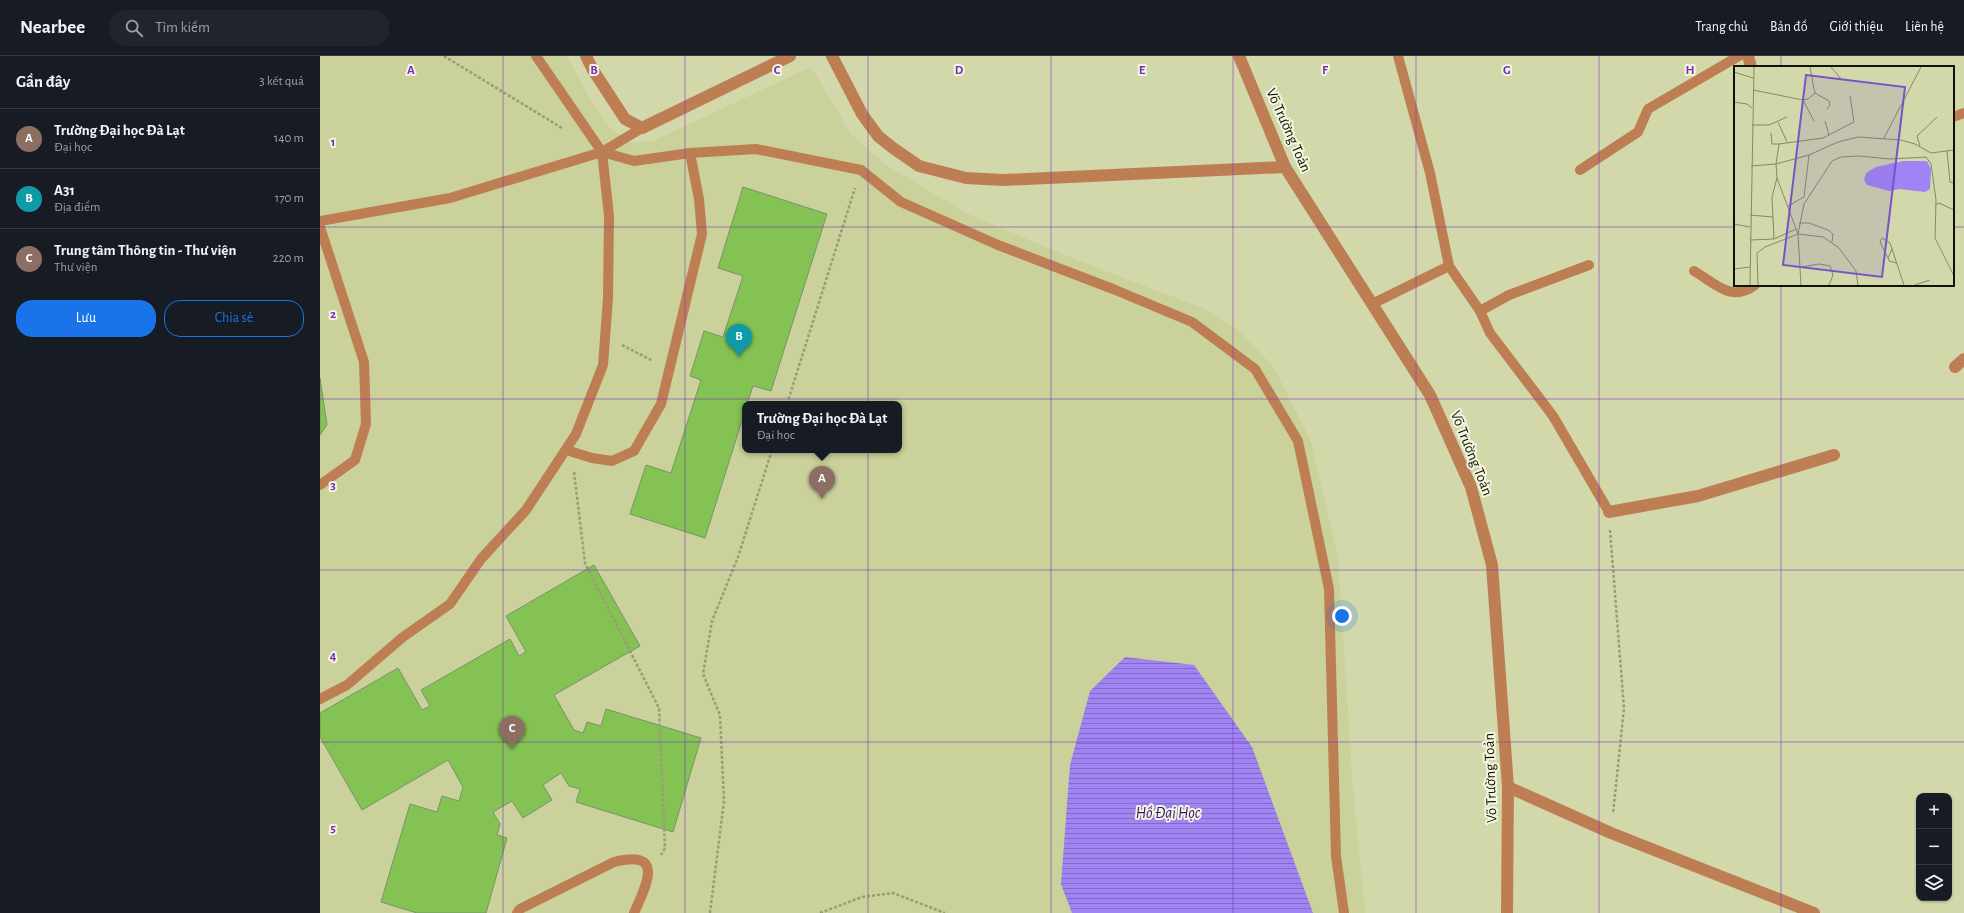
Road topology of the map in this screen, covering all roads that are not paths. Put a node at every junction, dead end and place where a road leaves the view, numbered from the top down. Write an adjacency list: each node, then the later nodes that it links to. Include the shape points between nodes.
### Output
1 (536, 56): 13 (lane)
2 (586, 56): 12 (street, via 625,119)
3 (790, 56): 12 (street)
4 (832, 56): 15 (street, via 862,114 878,136 919,166 966,178 1003,180)
5 (1239, 56): 15 (street, Võ Trường Toản)
6 (1398, 56): 20 (lane, via 1430,173)
7 (1739, 56): 16 (lane, via 1648,109 1638,132)
8 (1748, 56): 9 (street)
9 (1751, 66)
10 (1964, 113): 11 (lane)
11 (1954, 117)
12 (642, 128): 13 (lane)
13 (602, 152): 14 (lane, via 634,161); 17 (lane, via 450,198); 27 (lane, via 609,216 608,298 603,365)
14 (690, 154): 27 (lane, via 699,199 702,234 661,404 634,451 612,461); 35 (lane, via 756,149 861,170 901,202 998,245 1192,322 1255,369 1298,441 1329,589 1336,856)
15 (1284, 167): 23 (street, Võ Trường Toản)
16 (1580, 170)
17 (320, 221)
18 (320, 227): 29 (lane, via 364,362 366,424 355,460)
19 (1589, 265): 24 (lane, via 1509,295)
20 (1449, 266): 23 (lane); 24 (lane)
21 (1694, 271): 22 (lane, via 1730,293 1739,293)
22 (1753, 286)
23 (1372, 304): 32 (street, Võ Trường Toản, via 1430,395 1471,487 1492,564)
24 (1480, 311): 30 (lane, via 1490,333 1553,416)
25 (1964, 359): 26 (street)
26 (1955, 367)
27 (569, 451): 31 (lane, via 526,510 481,559 450,604 403,637 347,685)
28 (1834, 455): 30 (street, via 1698,496)
29 (320, 485)
30 (1609, 512)
31 (320, 699)
32 (1508, 787): 36 (street, Võ Trường Toản); 37 (street, via 1611,833)
33 (517, 913): 34 (lane, via 520,909 614,862 631,858 642,862 649,871 648,881)
34 (634, 913)
35 (1344, 913)
36 (1507, 913)
37 (1814, 913)

